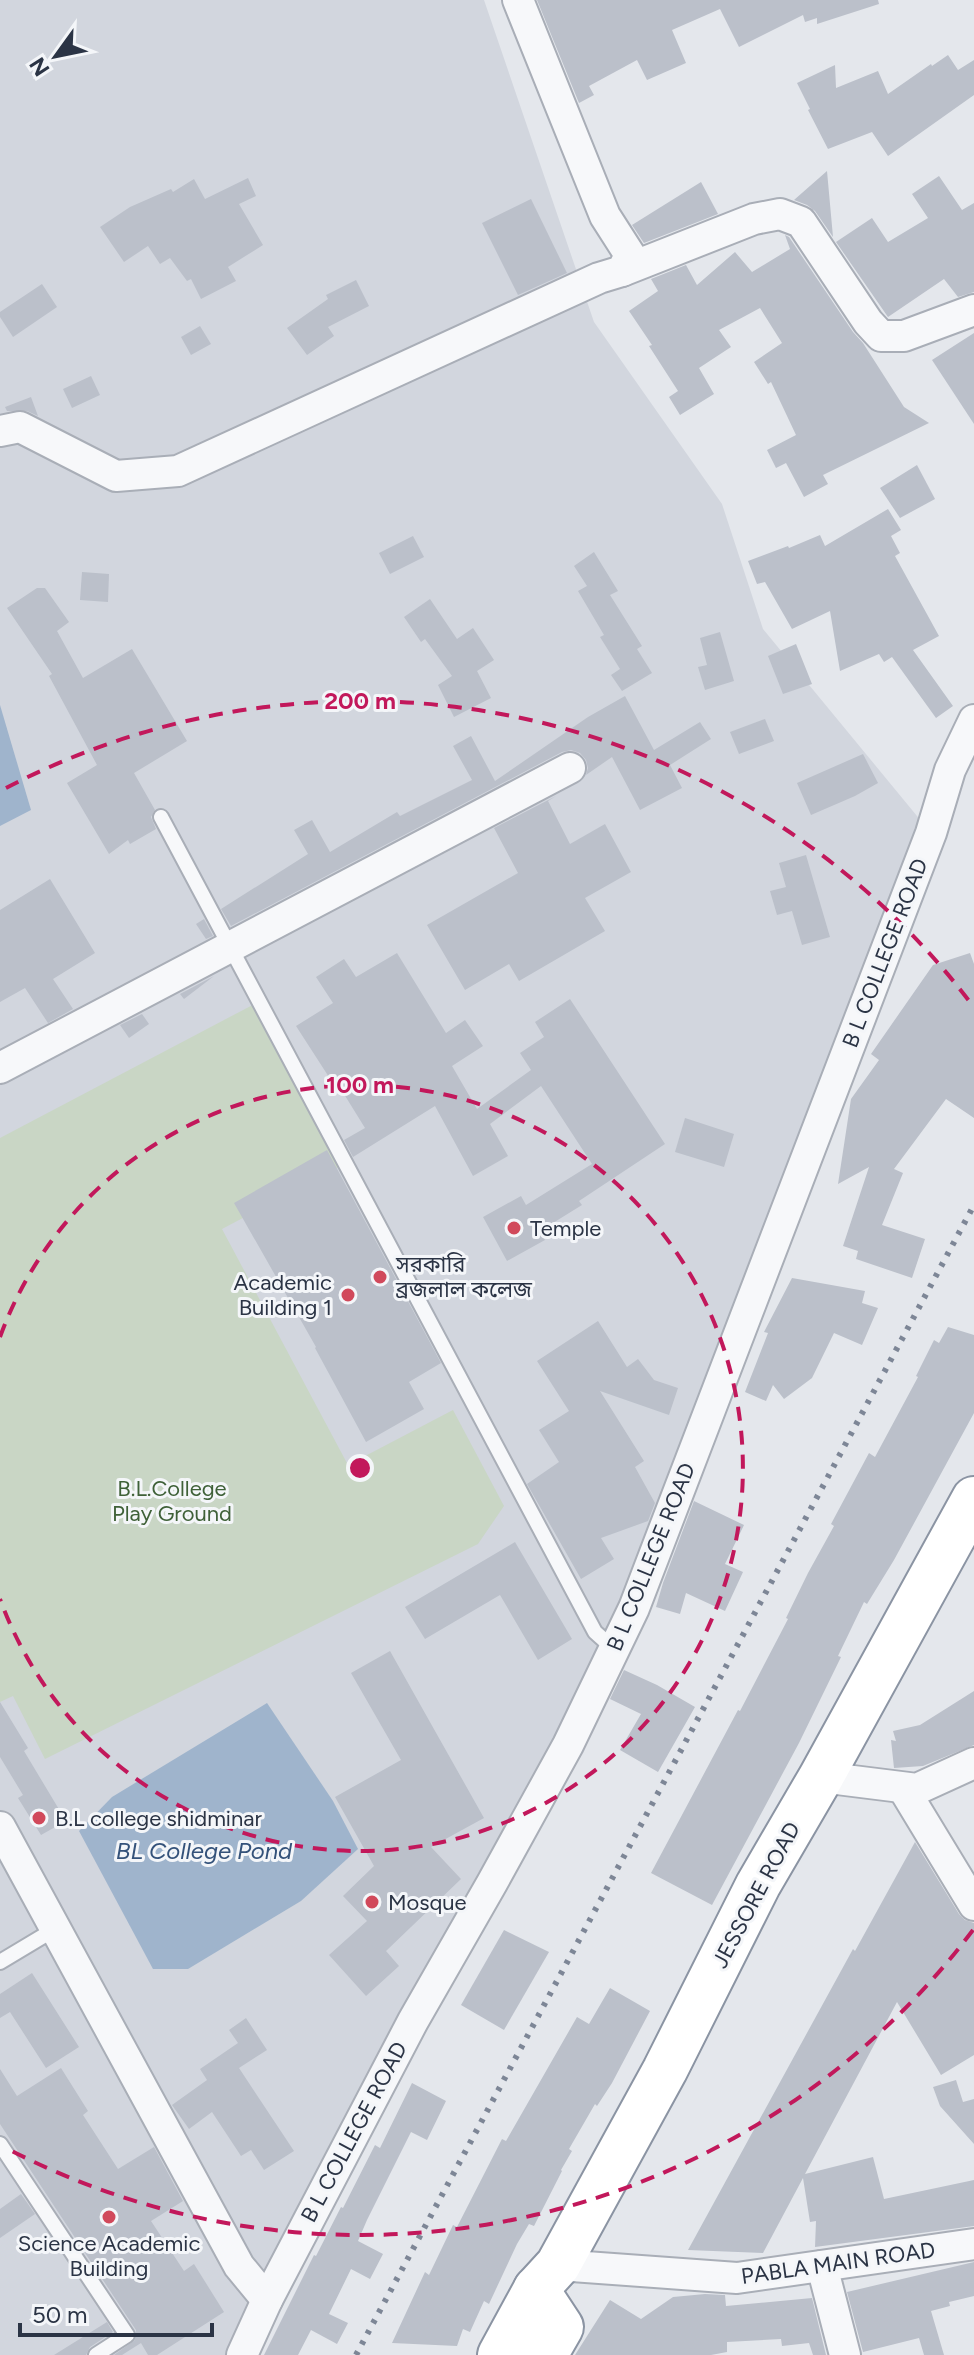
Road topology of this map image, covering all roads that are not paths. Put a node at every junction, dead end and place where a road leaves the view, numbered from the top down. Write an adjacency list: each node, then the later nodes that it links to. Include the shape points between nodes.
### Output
1 (518, 0): 2 (street, via 605,216 630,255)
2 (622, 271): 3 (street, via 754,219 780,214 801,222 881,336 904,336); 4 (street, via 178,471 116,476 20,427)
3 (974, 310)
4 (0, 431)
5 (974, 720): 11 (street, B L COLLEGE ROAD, via 950,770 926,847)
6 (570, 768): 8 (street)
7 (161, 817): 8 (lane)
8 (230, 946): 9 (street); 11 (lane, via 595,1632)
9 (0, 1068)
10 (974, 1499): 13 (highway, JESSORE ROAD)
11 (614, 1649): 23 (street, B L COLLEGE ROAD, via 568,1745 413,2021)
12 (972, 1768): 14 (street, via 917,1789)
13 (821, 1777): 14 (street); 22 (highway, JESSORE ROAD, via 758,1885 665,2070)
14 (903, 1788): 16 (street)
15 (0, 1827): 17 (street)
16 (974, 1905)
17 (55, 1929): 18 (lane); 23 (street, via 239,2266)
18 (0, 1962)
19 (0, 2144): 24 (lane, via 127,2335)
20 (974, 2244): 21 (street, PABLA MAIN ROAD)
21 (822, 2266): 22 (street, PABLA MAIN ROAD, via 737,2278); 28 (street)
22 (547, 2277): 26 (highway, JESSORE ROAD); 27 (highway, via 561,2327)
23 (267, 2300): 25 (street, B L COLLEGE ROAD)
24 (96, 2355)
25 (242, 2355)
26 (500, 2355)
27 (545, 2355)
28 (845, 2355)

